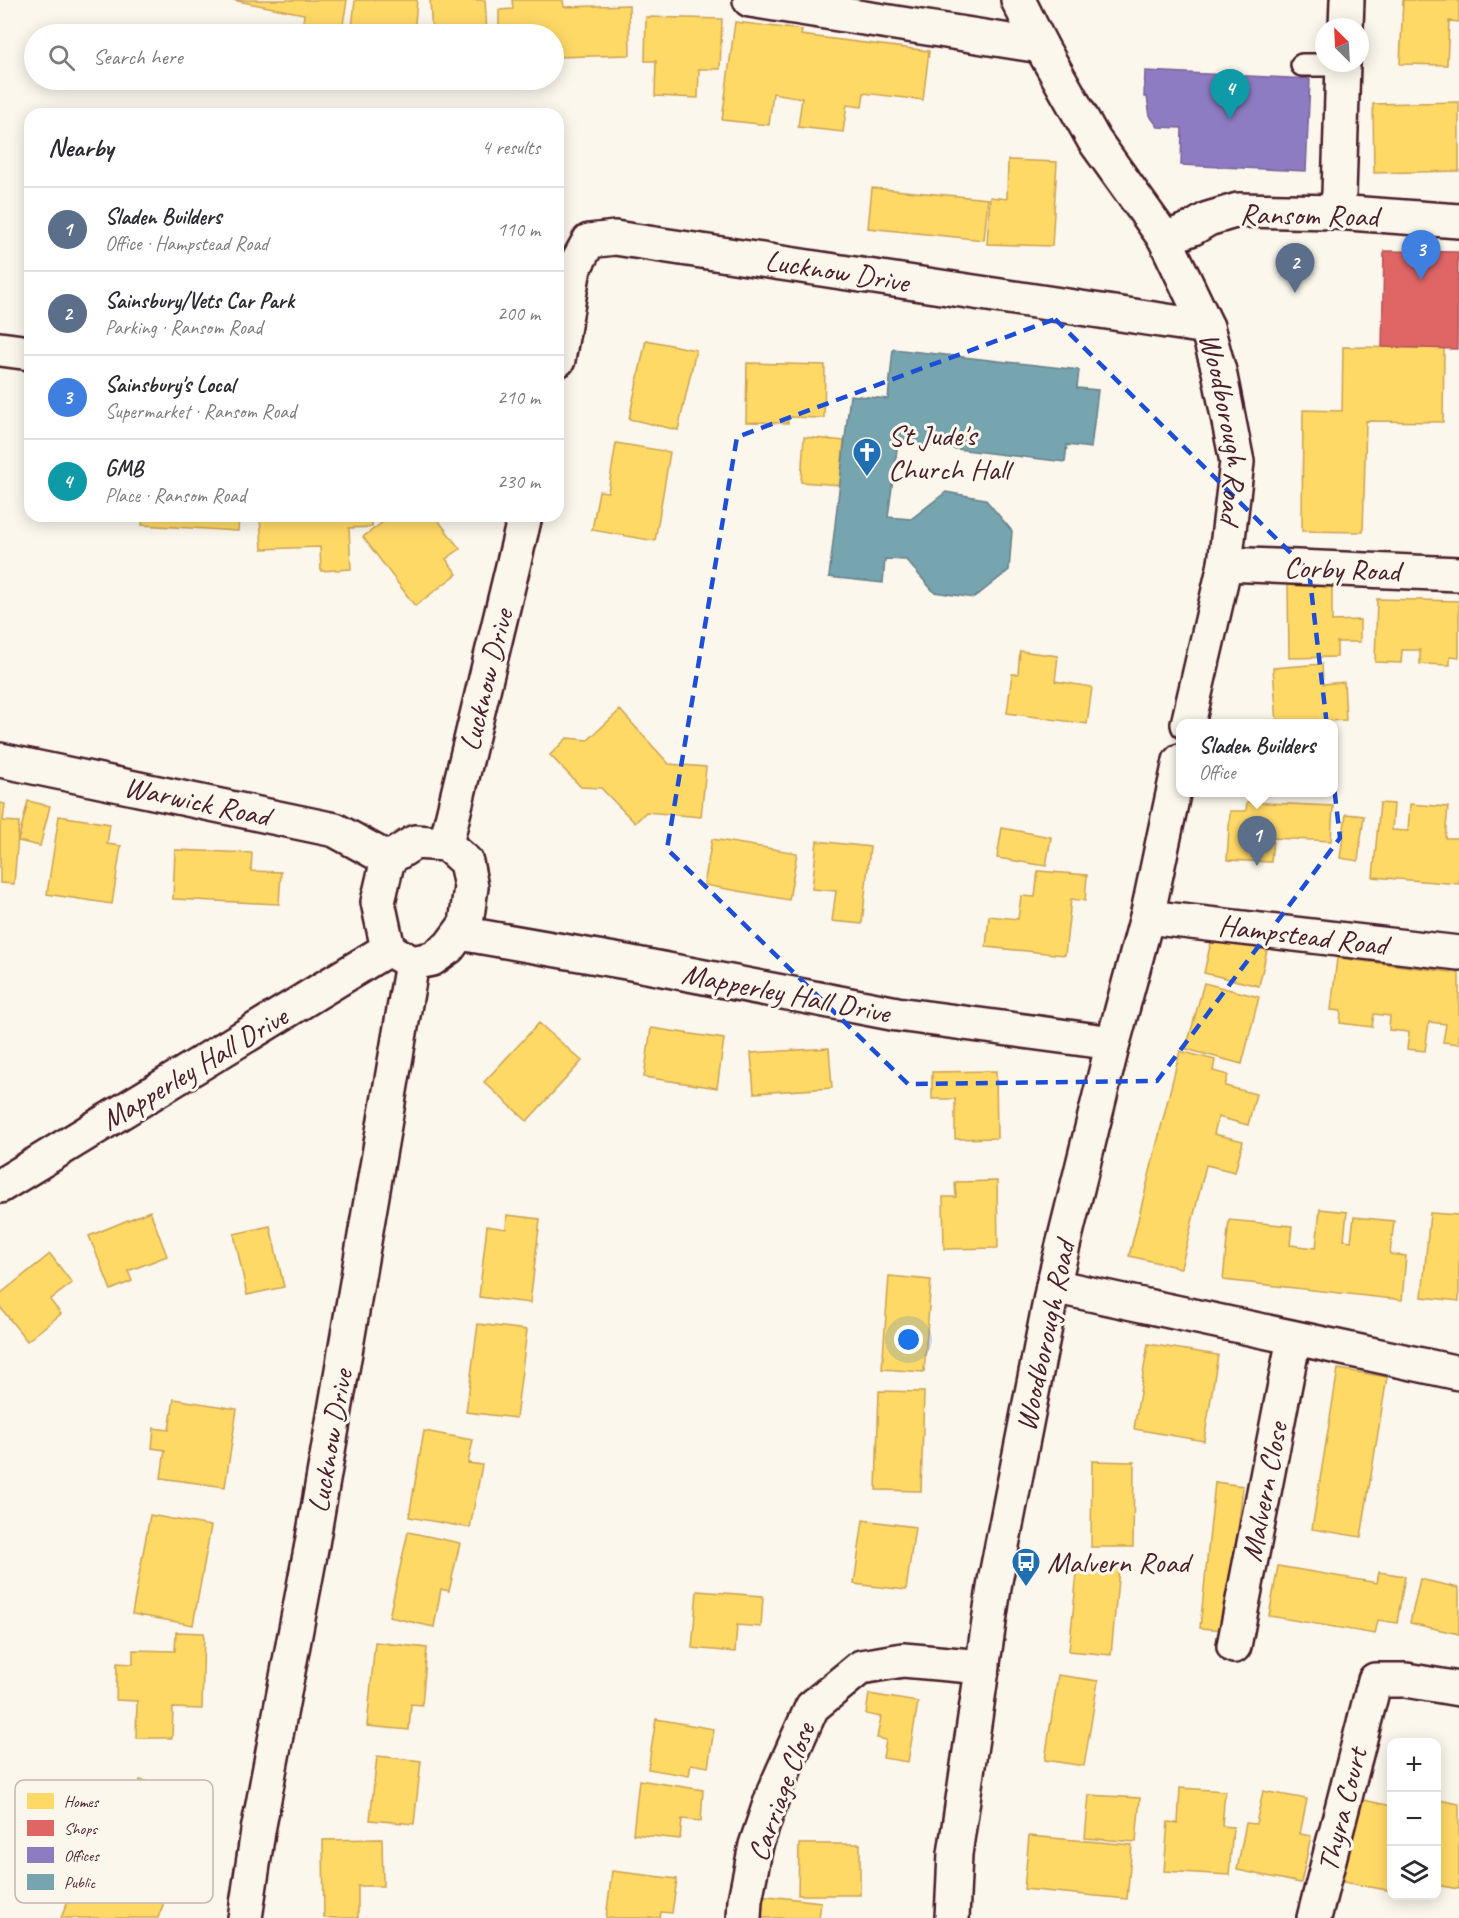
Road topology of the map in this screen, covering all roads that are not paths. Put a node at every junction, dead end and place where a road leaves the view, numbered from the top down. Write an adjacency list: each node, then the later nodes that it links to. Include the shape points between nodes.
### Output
1 (750, 0): 5 (street)
2 (1018, 0): 5 (street, Woodborough Road)
3 (1347, 0): 4 (street)
4 (1346, 18)
5 (1041, 46): 11 (street, Woodborough Road, via 1094,140)
6 (1302, 65): 7 (lane)
7 (1315, 65)
8 (1343, 72): 9 (street)
9 (1335, 212): 10 (street, Ransom Road); 11 (street, Ransom Road, via 1238,210)
10 (1459, 221)
11 (1164, 239): 13 (street, Woodborough Road)
12 (564, 326): 13 (street, Lucknow Drive, via 574,268 589,241 615,238)
13 (1207, 327): 17 (street, Woodborough Road, via 1237,462)
14 (0, 349): 15 (street)
15 (24, 352)
16 (524, 522): 22 (street, Lucknow Drive)
17 (1225, 564): 18 (street, Corby Road); 19 (street, Woodborough Road)
18 (1459, 574)
19 (1189, 719)
20 (0, 760): 23 (street, Warwick Road, via 335,830)
21 (1176, 780): 24 (street, Woodborough Road)
22 (446, 844): 23 (street, via 416,842); 25 (street, via 466,862 471,887 466,924)
23 (388, 859): 27 (street, Lucknow Drive, via 378,902)
24 (1147, 917): 26 (street, Hampstead Road); 28 (street, Woodborough Road)
25 (460, 933): 27 (street, via 450,947 432,959); 28 (street, Mapperley Hall Drive, via 897,1014)
26 (1459, 953)
27 (400, 956): 29 (street, Mapperley Hall Drive); 36 (street, Lucknow Drive, via 314,1533)
28 (1113, 1043): 30 (street, Woodborough Road)
29 (0, 1186)
30 (1053, 1286): 31 (street); 34 (street, Woodborough Road, via 995,1581)
31 (1294, 1338): 32 (street); 33 (street, Malvern Close)
32 (1459, 1373)
33 (1234, 1646)
34 (983, 1667): 37 (street, Carriage Close, via 903,1660 861,1667 812,1707 774,1792 756,1845); 38 (street, Woodborough Road, via 955,1854)
35 (1459, 1689): 39 (street, Thyra Court, via 1406,1680 1375,1680)
36 (245, 1918)
37 (744, 1918)
38 (952, 1918)
39 (1314, 1918)

